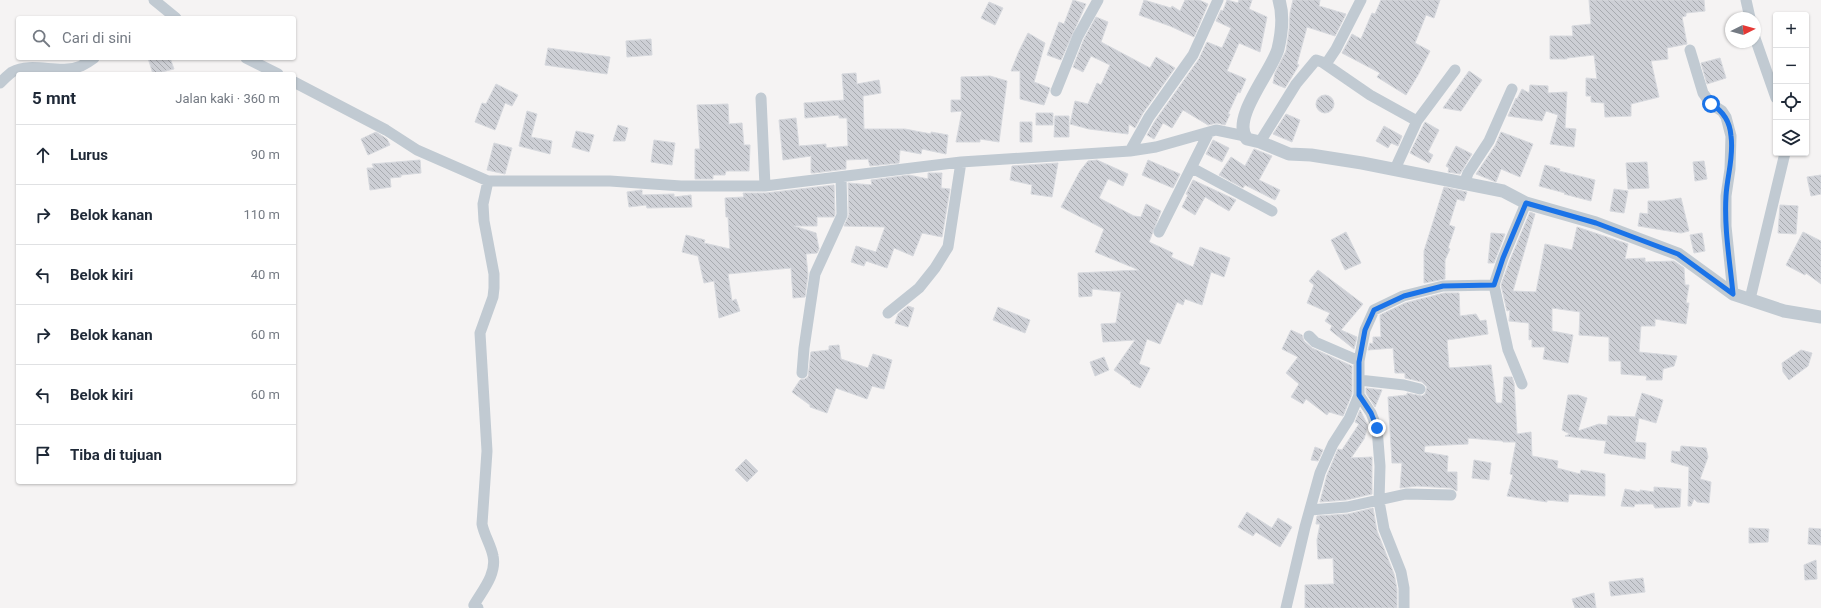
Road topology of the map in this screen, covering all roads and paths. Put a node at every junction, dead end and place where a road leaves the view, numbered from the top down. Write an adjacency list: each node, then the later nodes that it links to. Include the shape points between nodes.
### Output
1 (154, 0): 8 (street)
2 (1098, 0): 20 (street, via 1078,36)
3 (1218, 0): 26 (street, via 1193,55 1149,117)
4 (1279, 0): 24 (street, via 1282,25 1277,51 1245,115)
5 (1361, 0): 13 (street)
6 (1746, 0): 7 (street)
7 (1749, 12)
8 (174, 16)
9 (1758, 48): 19 (street)
10 (1690, 50): 39 (street, via 1703,93 1726,117 1731,136 1726,226)
11 (90, 60): 16 (street, via 69,68 19,70 11,73)
12 (250, 60): 15 (street)
13 (1326, 64): 22 (street, via 1370,94); 25 (street, via 1316,60 1296,84)
14 (1455, 70): 22 (street)
15 (274, 72)
16 (0, 83)
17 (296, 83): 32 (street, via 386,130 417,150)
18 (1512, 89): 33 (street, via 1489,141 1468,173)
19 (1773, 89)
20 (1056, 91)
21 (761, 98): 34 (street)
22 (1417, 121): 30 (street)
23 (1209, 132): 24 (street, via 1216,130); 26 (street); 29 (street)
24 (1245, 136): 25 (street, via 1247,139)
25 (1260, 142): 30 (street, via 1289,154 1311,155)
26 (1130, 151): 28 (street)
27 (1784, 156): 40 (street)
28 (961, 162): 31 (street); 41 (street, via 948,247 919,288)
29 (1192, 168): 36 (street); 37 (street)
30 (1395, 169): 33 (street)
31 (841, 177): 34 (street); 45 (street, via 842,215 815,274)
32 (488, 181): 34 (street, via 610,181 681,186); 53 (street, via 483,204 494,288 480,333 487,451 482,524 494,562 493,570)
33 (1464, 184): 35 (street, via 1503,191)
34 (765, 186)
35 (1526, 203): 38 (street); 39 (street, via 1596,223 1678,254)
36 (1272, 211)
37 (1159, 232)
38 (1494, 285): 44 (street, via 1443,286 1404,296 1374,310 1365,330); 47 (street, via 1508,350)
39 (1733, 294): 40 (street)
40 (1750, 299): 42 (street, via 1784,310)
41 (888, 313)
42 (1821, 317)
43 (1309, 336): 44 (street, via 1315,342)
44 (1359, 362): 46 (street)
45 (802, 373)
46 (1359, 380): 48 (street); 49 (street)
47 (1522, 384)
48 (1420, 389)
49 (1359, 395): 51 (street, via 1377,428 1380,466); 52 (street, via 1320,473)
50 (1451, 495): 51 (street, via 1406,494)
51 (1378, 501): 52 (street); 55 (street, via 1384,529 1401,572)
52 (1310, 510): 54 (street)
53 (474, 607)
54 (1286, 608)
55 (1404, 608)

